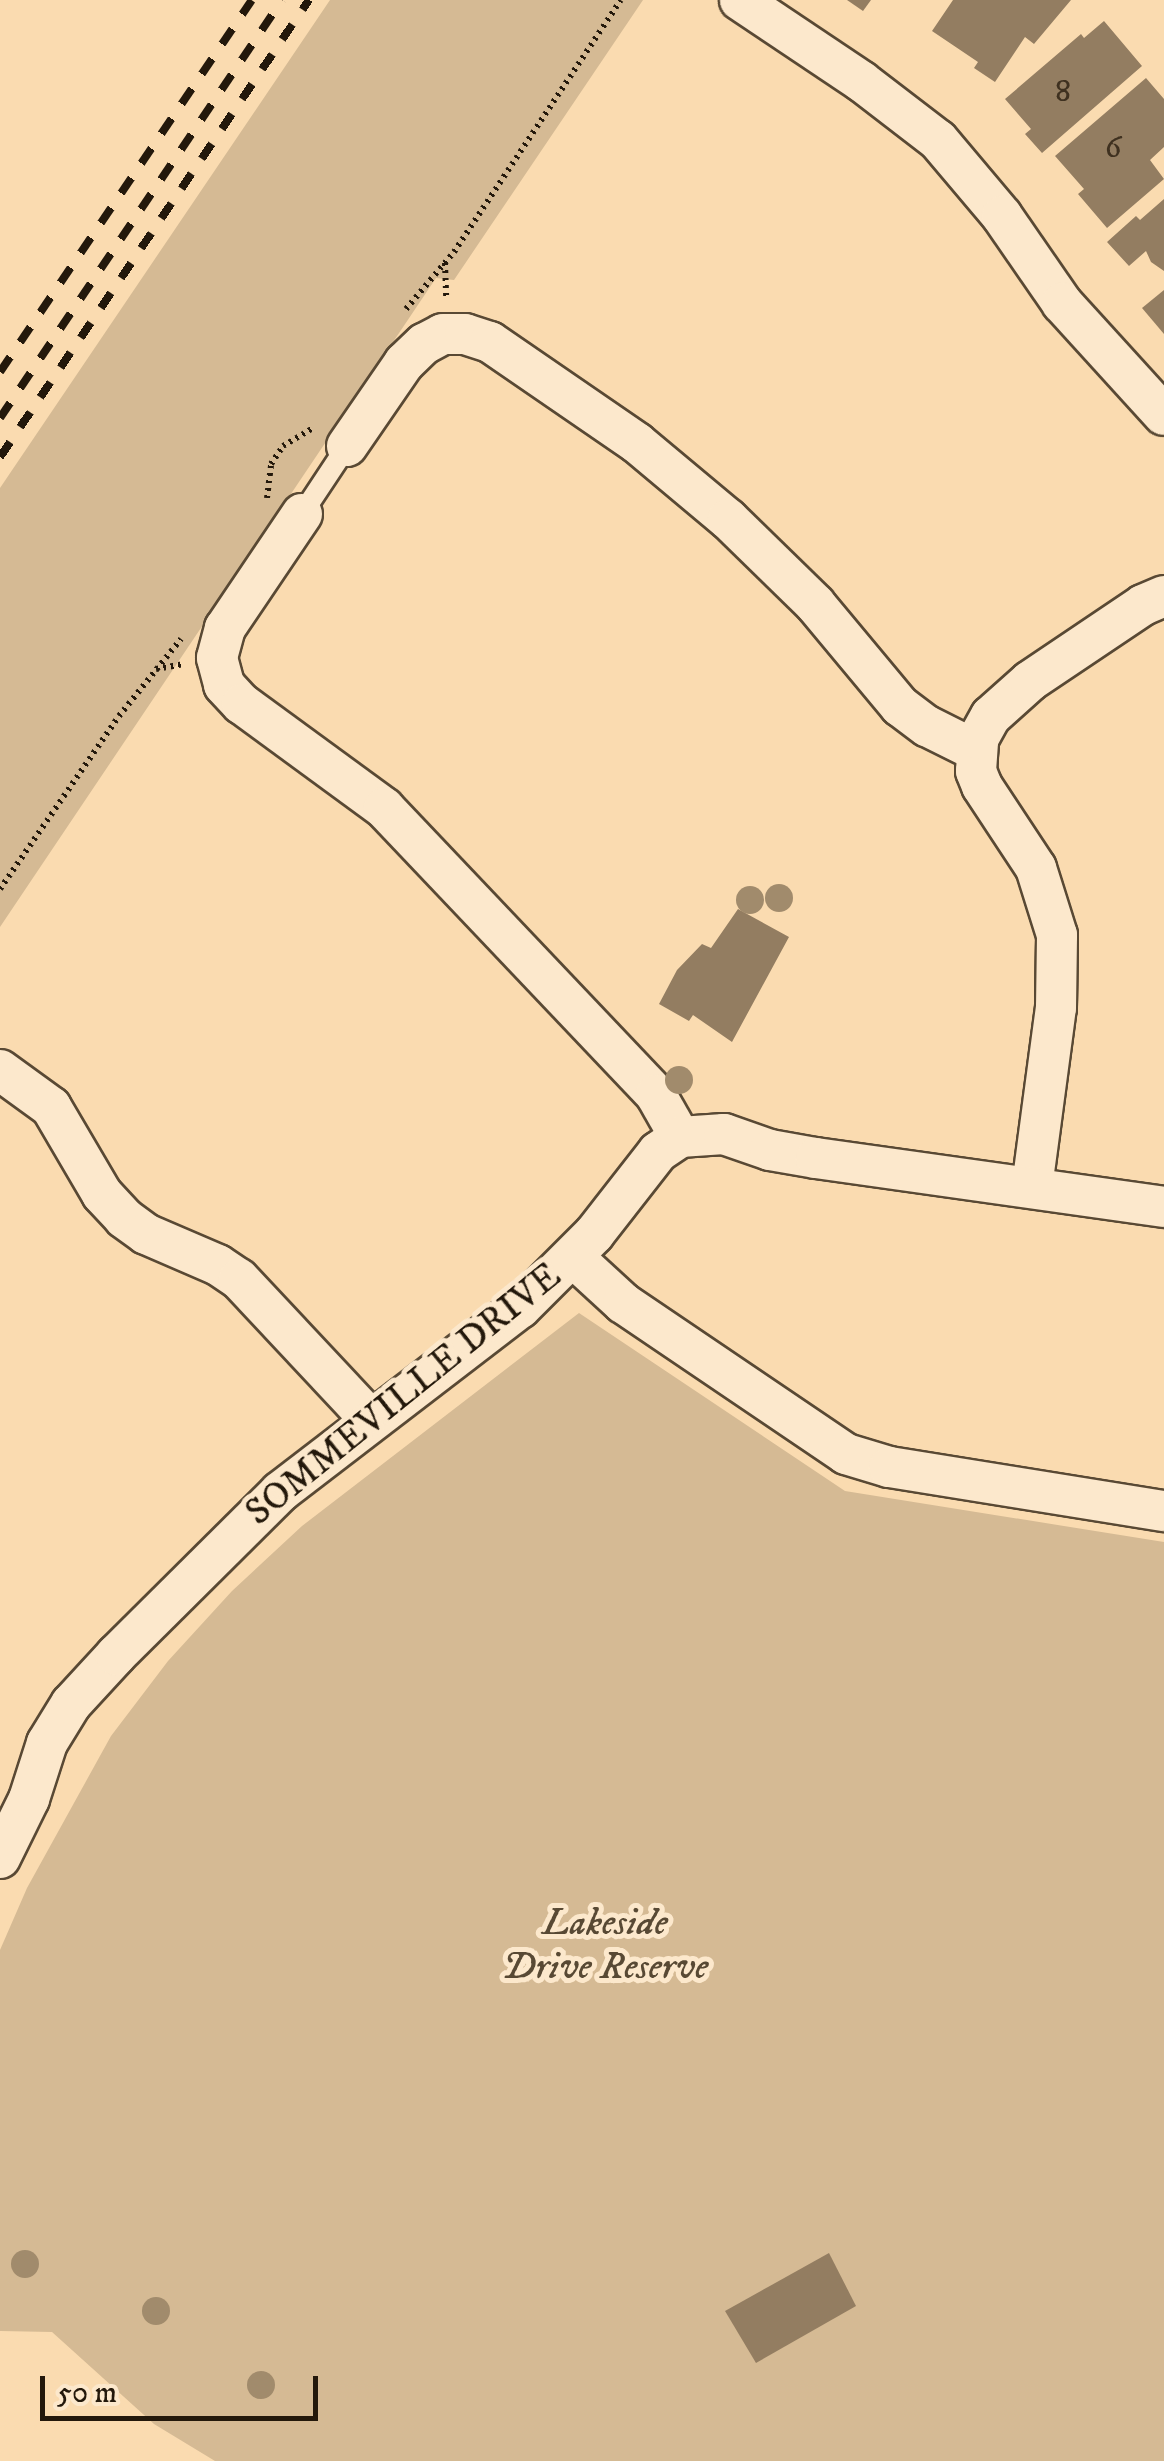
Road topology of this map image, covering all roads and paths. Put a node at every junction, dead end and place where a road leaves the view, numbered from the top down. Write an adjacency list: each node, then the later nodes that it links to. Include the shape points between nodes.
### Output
1 (621, 0): 3 (path)
2 (740, 0): 6 (street, via 938,140 1062,303)
3 (446, 262): 4 (path); 5 (path)
4 (416, 294)
5 (447, 307)
6 (1160, 416)
7 (347, 446): 8 (lane); 10 (street, via 424,344 443,334 490,342 637,443 728,519 815,604 900,706)
8 (302, 514): 12 (street, via 225,628 217,658 224,685 384,808 656,1096)
9 (1157, 591): 10 (street, via 1008,700 984,727)
10 (976, 750): 13 (street, via 982,786 1036,868 1057,935 1056,1008)
11 (0, 1070): 16 (street, via 51,1107 102,1194 124,1218 238,1278)
12 (680, 1137): 13 (street, via 724,1134 816,1158); 15 (street, SOMMEVILLE DRIVE, via 650,1160)
13 (1032, 1187): 14 (street)
14 (1164, 1207)
15 (572, 1257): 16 (street, SOMMEVILLE DRIVE, via 481,1340); 17 (street, via 623,1303 846,1454 889,1467)
16 (371, 1420): 18 (street, SOMMEVILLE DRIVE, via 219,1548 47,1743)
17 (1164, 1512)
18 (0, 1858)

